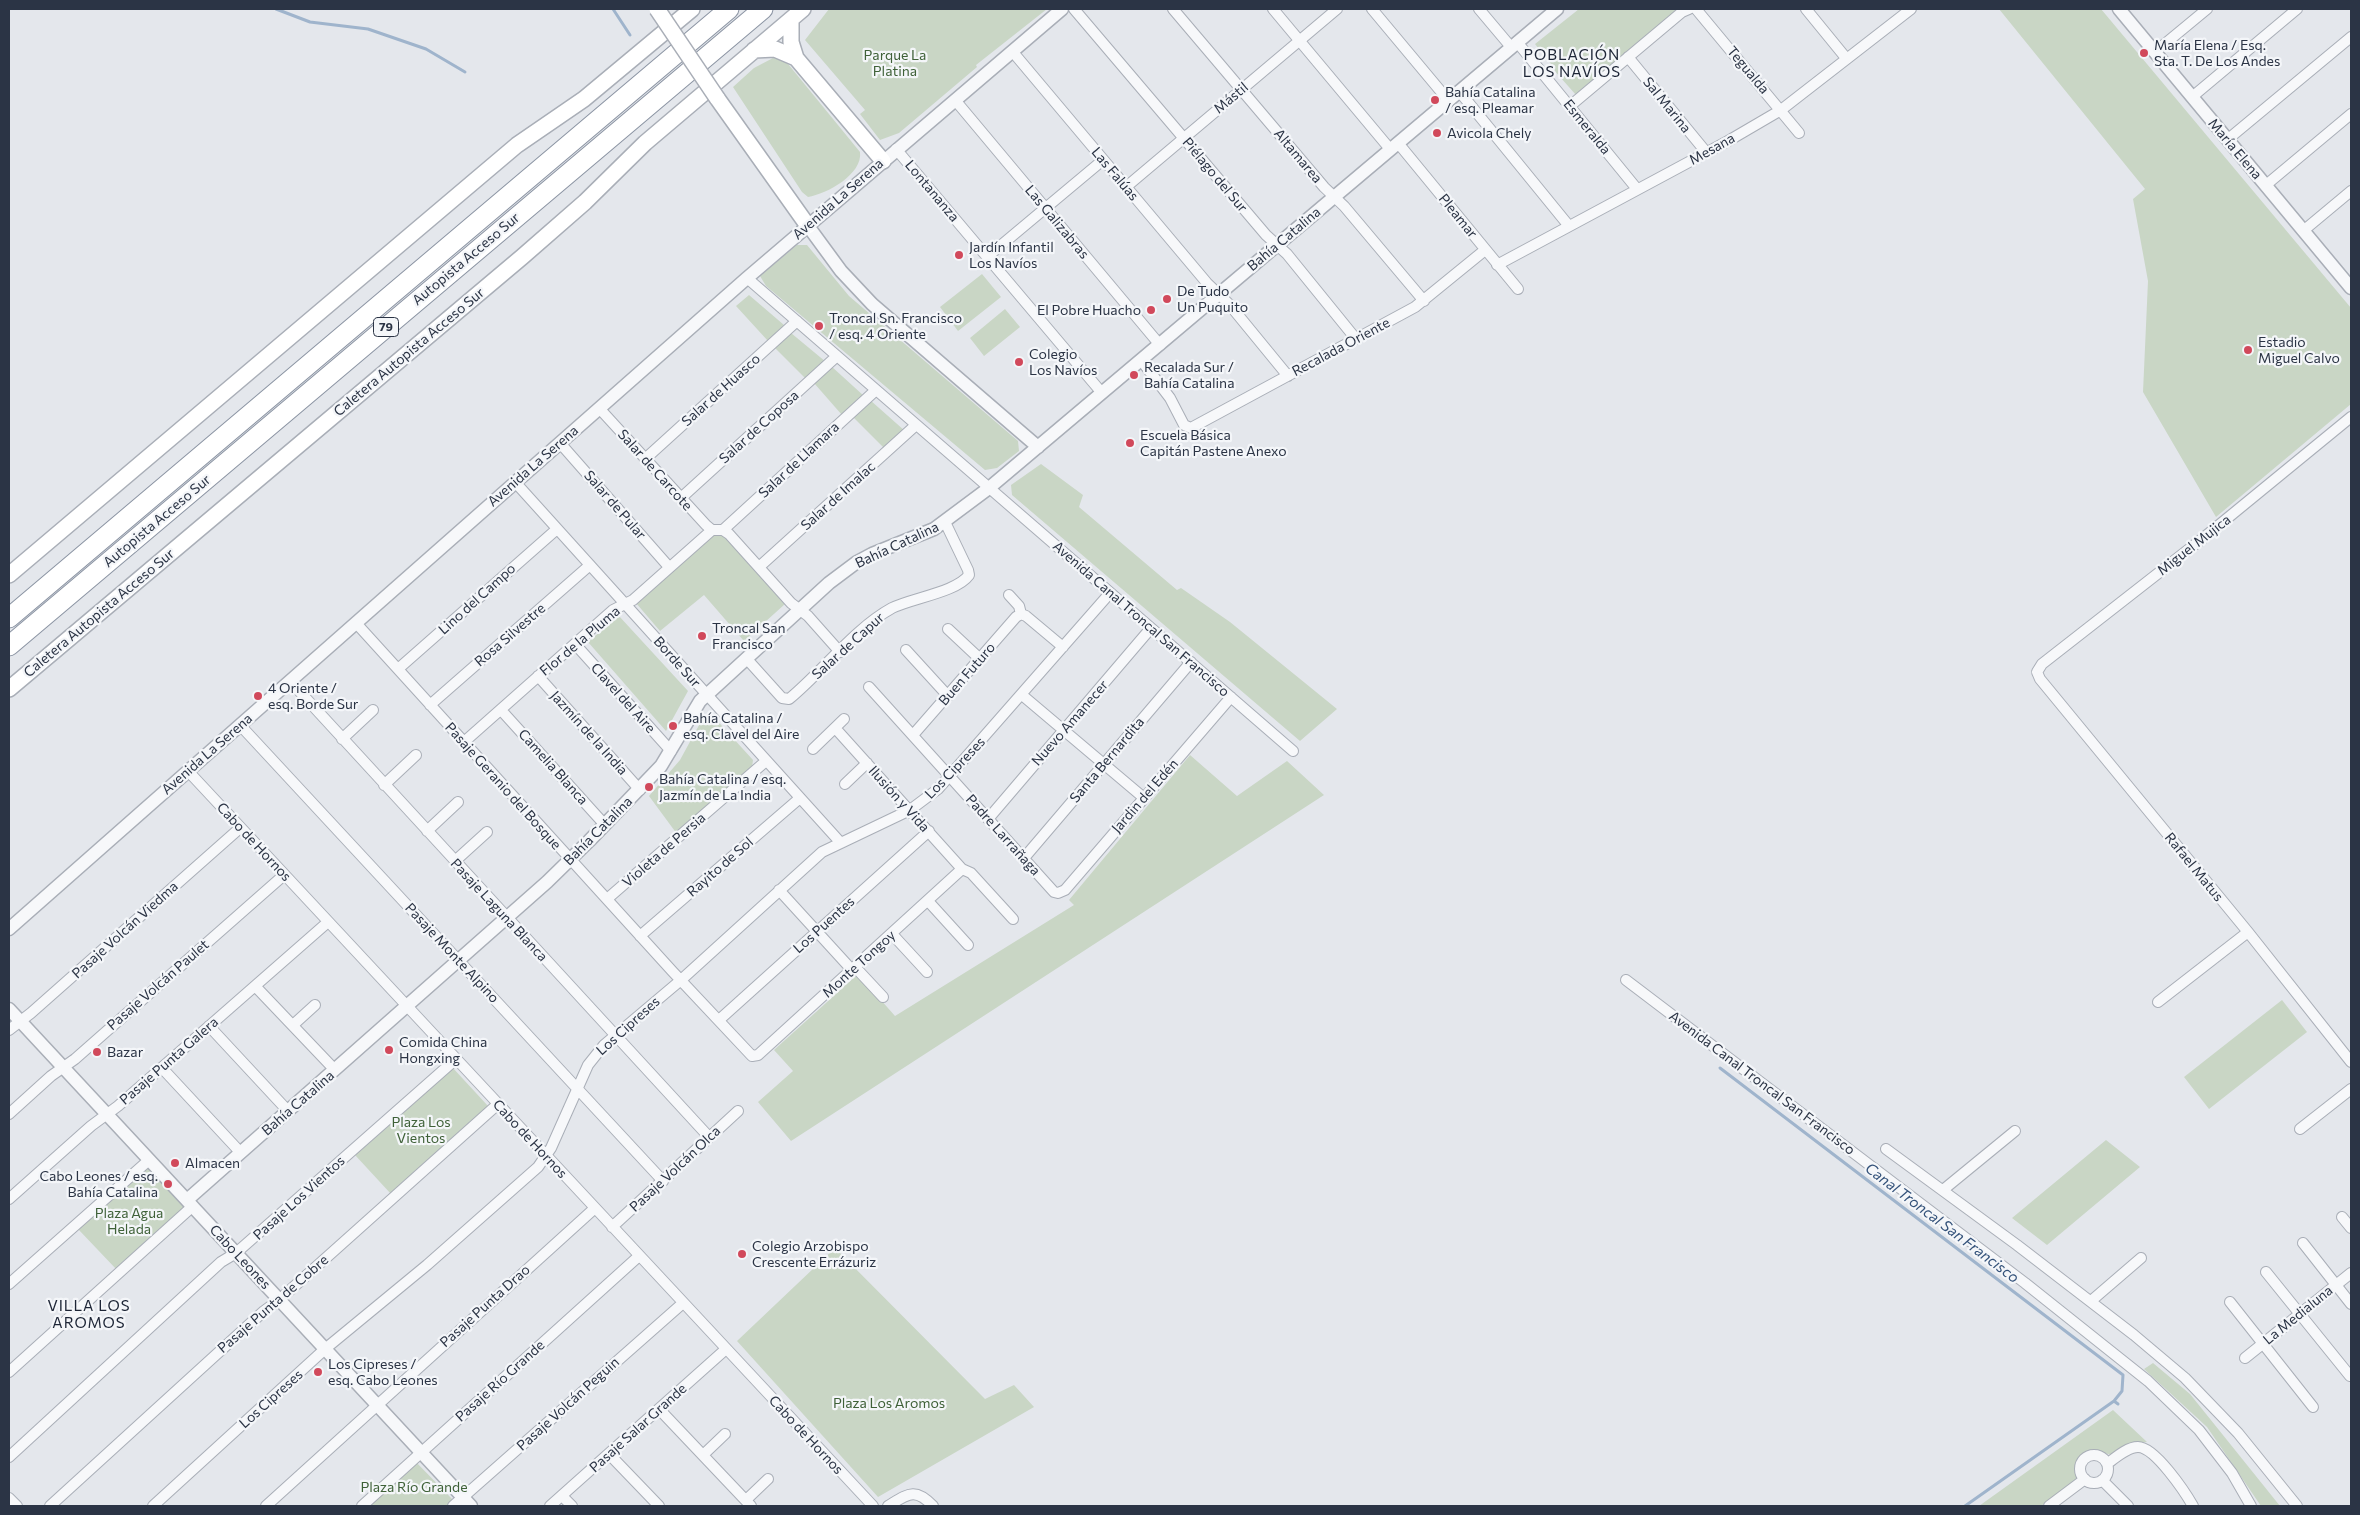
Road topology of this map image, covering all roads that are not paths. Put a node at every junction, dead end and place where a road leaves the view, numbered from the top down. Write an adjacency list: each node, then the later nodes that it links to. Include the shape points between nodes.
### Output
1 (657, 9): 53 (main road, bridge)
2 (692, 9): 88 (main road, via 597,89 504,156)
3 (729, 9): 94 (highway, Autopista Acceso Sur / 79)
4 (763, 9): 99 (highway, Autopista Acceso Sur / 79)
5 (803, 9): 21 (main road, Caletera Autopista Acceso Sur)
6 (1062, 9): 26 (street, Avenida La Serena)
7 (1074, 9): 40 (street, Piélago del Sur)
8 (1173, 9): 31 (street, Altamarea)
9 (1273, 9): 23 (street, Pleamar)
10 (1337, 9): 23 (street, Mástil)
11 (1372, 9): 35 (street)
12 (1478, 9): 24 (street, Esmeralda)
13 (1557, 9): 24 (street, Bahía Catalina)
14 (1689, 9): 28 (street)
15 (1696, 9): 37 (street, Tegualda)
16 (1806, 9): 30 (street)
17 (2119, 9): 27 (street, María Elena)
18 (2207, 9): 27 (street)
19 (2297, 9): 33 (street)
20 (1908, 10): 30 (street, Mesana)
21 (790, 19): 25 (main road, Caletera Autopista Acceso Sur); 29 (main road, via 790,42)
22 (2351, 37): 41 (street)
23 (1299, 40): 31 (street, Mástil); 42 (street, Pleamar)
24 (1514, 45): 32 (street, Bahía Catalina); 36 (street, Esmeralda)
25 (754, 50): 29 (main road, via 775,49); 111 (main road, Caletera Autopista Acceso Sur, via 635,152 535,246)
26 (1012, 51): 34 (street, Avenida La Serena); 45 (street, Las Falúas)
27 (2155, 52): 33 (street, María Elena)
28 (1628, 57): 36 (street); 44 (street, Sal Marina)
29 (796, 58): 46 (main road)
30 (1846, 58): 37 (street, Mesana)
31 (1241, 89): 40 (street, Mástil); 51 (street, Altamarea)
32 (1460, 91): 35 (street, Bahía Catalina); 54 (street)
33 (2192, 97): 41 (street, María Elena)
34 (955, 100): 43 (street, Avenida La Serena); 52 (street, Las Galizabras)
35 (1448, 100): 42 (street, Bahía Catalina)
36 (1570, 106): 49 (street, Esmeralda)
37 (1781, 110): 39 (street, Tegualda); 44 (street, Mesana)
38 (2351, 114): 47 (street)
39 (1799, 133)
40 (1184, 138): 48 (street, Mástil); 56 (street, Piélago del Sur)
41 (2227, 140): 47 (street, María Elena)
42 (1394, 146): 51 (street, Bahía Catalina); 57 (street, Pleamar)
43 (896, 149): 46 (street, Avenida La Serena); 58 (street, Lontananza)
44 (1706, 152): 49 (street, Mesana)
45 (1103, 160): 48 (street, Las Falúas); 52 (street)
46 (883, 161): 53 (street, Avenida La Serena)
47 (2266, 186): 55 (street, María Elena)
48 (1126, 187): 63 (street, Las Falúas)
49 (1638, 189): 54 (street, Mesana)
50 (2351, 191): 55 (street)
51 (1334, 196): 56 (street, Bahía Catalina); 64 (street, Altamarea)
52 (1046, 208): 58 (street); 67 (street, Las Galizabras)
53 (808, 226): 60 (street, Avenida La Serena); 77 (street, via 841,272 872,304)
54 (1569, 226): 59 (street, Mesana)
55 (2303, 231): 61 (street, María Elena)
56 (1277, 245): 63 (street, Bahía Catalina); 66 (street, Piélago del Sur)
57 (1485, 250): 59 (street, Pleamar); 64 (street, Recalada Oriente)
58 (987, 257): 72 (street, Lontananza)
59 (1498, 265): 62 (street, Pleamar)
60 (747, 278): 65 (street, Avenida Canal Troncal San Francisco); 73 (street, Avenida La Serena)
61 (2349, 281)
62 (1518, 289)
63 (1219, 295): 67 (street, Bahía Catalina); 70 (street, Las Falúas)
64 (1424, 301): 66 (street, Recalada Oriente)
65 (796, 321): 68 (street, Avenida Canal Troncal San Francisco); 78 (street, Salar de Huasco)
66 (1356, 339): 70 (street, Recalada Oriente)
67 (1160, 344): 69 (street, Bahía Catalina)
68 (837, 356): 71 (street, Avenida Canal Troncal San Francisco); 81 (street, Salar de Coposa)
69 (1141, 360): 70 (street, Recalada Oriente, via 1166,392 1187,428); 72 (street, Bahía Catalina)
70 (1288, 376)
71 (876, 390): 75 (street, Avenida Canal Troncal San Francisco); 84 (street, Salar de Llamara)
72 (1102, 393): 77 (street, Bahía Catalina)
73 (599, 408): 76 (street, Avenida La Serena); 78 (street, Salar de Carcote)
74 (2351, 418): 107 (street, Miguel Mujica, via 2042,664)
75 (916, 425): 80 (street, Avenida Canal Troncal San Francisco); 87 (street, Salar de Imalac)
76 (560, 443): 79 (street, Avenida La Serena); 86 (street, Salar de Pular)
77 (1038, 448): 80 (street, Bahía Catalina)
78 (645, 459): 81 (street, Salar de Carcote)
79 (515, 482): 83 (street, Borde Sur); 95 (street, Avenida La Serena)
80 (989, 488): 82 (street, Bahía Catalina); 89 (street, Avenida Canal Troncal San Francisco)
81 (681, 498): 84 (street, Salar de Carcote, via 706,525)
82 (945, 522): 92 (street, Bahía Catalina, via 925,534 856,562); 102 (street, Salar de Capur, via 969,575 948,588 887,611)
83 (557, 529): 85 (street, Borde Sur); 106 (street, Lino del Campo)
84 (718, 530): 86 (street, Flor de la Pluma); 87 (street, Salar de Carcote, via 729,534)
85 (590, 565): 91 (street, Borde Sur); 116 (street, Rosa Silvestre)
86 (670, 567): 91 (street, Flor de la Pluma)
87 (759, 567): 92 (street, Salar de Carcote)
88 (9, 575)
89 (1110, 593): 96 (street, Avenida Canal Troncal San Francisco); 100 (street, Los Cipreses)
90 (1009, 595): 93 (street, via 1020,606)
91 (625, 604): 98 (street, Flor de la Pluma, via 613,610); 112 (street, Borde Sur)
92 (800, 610): 102 (street, Salar de Carcote); 103 (street, Bahía Catalina)
93 (1021, 614): 100 (street); 104 (street, Buen Futuro)
94 (9, 618)
95 (356, 623): 106 (street, Pasaje Geranio del Bosque); 109 (street, Avenida La Serena)
96 (1152, 628): 105 (street, Avenida Canal Troncal San Francisco); 122 (street, Nuevo Amanecer)
97 (948, 629): 104 (street)
98 (575, 644): 108 (street, Flor de la Pluma); 127 (street, Clavel del Aire)
99 (9, 646)
100 (1063, 647): 113 (street, Los Cipreses)
101 (906, 650): 114 (street)
102 (840, 652): 103 (street, Salar de Capur, via 786,700)
103 (746, 658): 112 (street, Bahía Catalina)
104 (980, 658): 114 (street, Buen Futuro)
105 (1191, 662): 115 (street, Avenida Canal Troncal San Francisco); 132 (street, Santa Bernardita)
106 (398, 670): 116 (street, Pasaje Geranio del Bosque)
107 (2038, 672): 163 (street, Rafael Matus, via 2040,679)
108 (538, 676): 118 (street, Flor de la Pluma); 137 (street, Jazmín de la India)
109 (290, 681): 120 (street, Avenida La Serena); 124 (street, Pasaje Laguna Blanca)
110 (869, 687): 123 (street, Padre Larrañaga)
111 (9, 689)
112 (707, 694): 127 (street, Bahía Catalina, via 689,716); 130 (street, Borde Sur)
113 (1022, 695): 122 (street); 134 (street, Los Cipreses)
114 (948, 696): 123 (street, Buen Futuro)
115 (1231, 697): 128 (street, Avenida Canal Troncal San Francisco); 139 (street, Jardin del Edén)
116 (430, 705): 125 (street, Pasaje Geranio del Bosque)
117 (373, 710): 124 (street)
118 (501, 710): 125 (street, Flor de la Pluma); 143 (street, Camelia Blanca)
119 (844, 719): 121 (street)
120 (240, 725): 133 (street, Avenida La Serena); 167 (street, Pasaje Monte Alpino)
121 (836, 729): 126 (street); 131 (street, Ilusión y Vida)
122 (1064, 730): 132 (street); 142 (street, Nuevo Amanecer)
123 (913, 735): 134 (street, Padre Larrañaga)
124 (342, 738): 136 (street, Pasaje Laguna Blanca)
125 (464, 742): 150 (street, Pasaje Geranio del Bosque)
126 (813, 749)
127 (671, 751): 137 (street, Bahía Catalina)
128 (1293, 751)
129 (416, 755): 136 (street)
130 (766, 761): 138 (street, Borde Sur); 156 (street, Violeta de Persia)
131 (867, 763): 135 (street); 141 (street, Ilusión y Vida)
132 (1104, 764): 139 (street); 149 (street, Santa Bernardita)
133 (188, 771): 144 (street, Cabo de Hornos); 161 (street, Avenida La Serena)
134 (950, 777): 141 (street, Los Cipreses); 142 (street, Padre Larrañaga)
135 (845, 784)
136 (384, 785): 145 (street, Pasaje Laguna Blanca)
137 (640, 790): 143 (street, Bahía Catalina)
138 (800, 798): 148 (street, Borde Sur); 165 (street, Rayito de Sol)
139 (1144, 798): 155 (street, Jardin del Edén, via 1065,890)
140 (458, 802): 145 (street)
141 (910, 810): 146 (street, Ilusión y Vida); 148 (street, Los Cipreses)
142 (988, 819): 149 (street, Padre Larrañaga)
143 (605, 825): 150 (street, Bahía Catalina)
144 (240, 828): 153 (street, Cabo de Hornos); 179 (street, Pasaje Volcán Viedma)
145 (427, 831): 151 (street, Pasaje Laguna Blanca)
146 (929, 831): 152 (street, Ilusión y Vida); 162 (street, Los Puentes)
147 (487, 832): 151 (street)
148 (840, 842): 154 (street, Los Cipreses, via 816,857)
149 (1024, 858): 155 (street, Padre Larrañaga)
150 (571, 860): 156 (street, Pasaje Geranio del Bosque); 158 (street, Bahía Catalina)
151 (455, 861): 158 (street, Pasaje Laguna Blanca)
152 (962, 869): 157 (street, Monte Tongoy); 159 (street, Ilusión y Vida, via 971,874)
153 (284, 875): 160 (street, Cabo de Hornos); 187 (street, Pasaje Volcán Paulet)
154 (779, 890): 162 (street); 170 (street, Los Cipreses)
155 (1058, 893)
156 (607, 900): 165 (street, Pasaje Geranio del Bosque)
157 (928, 901): 164 (street, Monte Tongoy); 166 (street)
158 (507, 918): 167 (street, Bahía Catalina); 183 (street, Pasaje Laguna Blanca)
159 (1013, 919)
160 (328, 922): 172 (street, Pasaje Punta Galera); 176 (street, Cabo de Hornos)
161 (9, 929)
162 (817, 932): 168 (street); 178 (street, Los Puentes)
163 (2248, 932): 174 (street); 186 (street, Rafael Matus)
164 (892, 934): 168 (street, Monte Tongoy); 169 (street)
165 (640, 936): 170 (street, Pasaje Geranio del Bosque)
166 (968, 945)
167 (459, 960): 176 (street, Bahía Catalina); 190 (street, Pasaje Monte Alpino)
168 (854, 969): 173 (street); 184 (street, Monte Tongoy)
169 (927, 972)
170 (681, 980): 178 (street, Pasaje Geranio del Bosque); 183 (street, Los Cipreses)
171 (1626, 980): 262 (street, Avenida Canal Troncal San Francisco, via 2025,1283 2148,1381 2205,1437)
172 (255, 986): 180 (street); 181 (street, Pasaje Punta Galera)
173 (883, 998)
174 (2158, 1002)
175 (315, 1005): 180 (street)
176 (407, 1006): 185 (street, Cabo de Hornos); 189 (street, Bahía Catalina)
177 (9, 1009): 179 (street, Cabo Leones)
178 (719, 1020): 184 (street, Pasaje Geranio del Bosque)
179 (20, 1021): 182 (street, Pasaje Volcán Viedma); 187 (street, Cabo Leones)
180 (293, 1025): 189 (street)
181 (210, 1026): 188 (street, Pasaje Punta Galera); 193 (street)
182 (9, 1030)
183 (615, 1036): 190 (street, Los Cipreses, via 592,1058); 199 (street, Pasaje Laguna Blanca)
184 (754, 1057)
185 (456, 1059): 192 (street, Cabo de Hornos); 213 (street, Pasaje Los Vientos)
186 (2351, 1062)
187 (63, 1068): 195 (street, Pasaje Volcán Paulet); 196 (street, Cabo Leones)
188 (162, 1068): 196 (street, Pasaje Punta Galera); 201 (street)
189 (335, 1070): 193 (street, Bahía Catalina)
190 (577, 1088): 202 (street, Los Cipreses); 204 (street, Pasaje Monte Alpino)
191 (2351, 1089): 197 (street)
192 (498, 1104): 202 (street, Cabo de Hornos); 220 (street, Pasaje Punta de Cobre)
193 (288, 1111): 201 (street, Bahía Catalina)
194 (738, 1111): 199 (street, Pasaje Volcán Olca)
195 (9, 1114)
196 (107, 1114): 203 (street, Cabo Leones); 206 (street, Pasaje Punta Galera)
197 (2300, 1129)
198 (2015, 1131): 205 (street)
199 (709, 1138): 204 (street, Pasaje Volcán Olca)
200 (1886, 1149): 205 (street)
201 (241, 1153): 207 (street, Bahía Catalina)
202 (547, 1157): 208 (street, Cabo de Hornos); 227 (street, Los Cipreses, via 428,1264)
203 (149, 1160): 207 (street, Cabo Leones); 218 (street)
204 (663, 1180): 210 (street, Pasaje Volcán Olca)
205 (1943, 1190): 221 (street)
206 (9, 1199)
207 (190, 1203): 213 (street, Cabo Leones); 230 (street, Bahía Catalina)
208 (595, 1208): 210 (street, Cabo de Hornos); 232 (street, Pasaje Punta Drao)
209 (2342, 1217): 211 (street)
210 (612, 1227): 214 (street, Cabo de Hornos)
211 (2351, 1228)
212 (2303, 1243): 219 (street)
213 (236, 1253): 220 (street, Cabo Leones); 239 (street, Pasaje Los Vientos, via 221,1262)
214 (639, 1256): 223 (street, Cabo de Hornos); 236 (street, Pasaje Río Grande)
215 (2141, 1258): 221 (street)
216 (2266, 1272): 225 (street)
217 (2351, 1273): 219 (street, La Medialuna)
218 (9, 1284)
219 (2336, 1285): 224 (street); 225 (street, La Medialuna)
220 (279, 1300): 227 (street, Cabo Leones); 249 (street, Pasaje Punta de Cobre, via 264,1310)
221 (2091, 1301): 263 (street, via 2207,1400 2238,1433)
222 (2230, 1302): 226 (street)
223 (683, 1303): 228 (street, Cabo de Hornos); 246 (street, Pasaje Volcán Peguin)
224 (2351, 1304)
225 (2300, 1314): 226 (street, La Medialuna); 231 (street)
226 (2263, 1343): 229 (street, La Medialuna); 233 (street)
227 (325, 1349): 232 (street, Cabo Leones); 250 (street, Los Cipreses)
228 (726, 1349): 234 (street, Pasaje Salar Grande); 256 (street, Cabo de Hornos)
229 (2244, 1358)
230 (9, 1372)
231 (2350, 1376)
232 (376, 1404): 236 (street, Cabo Leones); 251 (street, Pasaje Punta Drao)
233 (2313, 1407)
234 (660, 1409): 237 (street, Pasaje Salar Grande); 238 (street)
235 (725, 1434): 238 (street)
236 (420, 1452): 246 (street, Cabo Leones); 252 (street, Pasaje Río Grande)
237 (609, 1454): 244 (street, Pasaje Salar Grande); 255 (street)
238 (703, 1455): 247 (street)
239 (9, 1456)
240 (2107, 1464): 242 (street, via 2097,1455 2088,1456 2080,1467); 243 (street, via 2107,1473); 261 (street, via 2133,1448 2146,1449 2170,1473)
241 (768, 1479): 247 (street)
242 (2085, 1479): 243 (street, via 2093,1483); 259 (street)
243 (2102, 1480): 260 (street)
244 (562, 1496): 253 (street, Pasaje Salar Grande); 254 (street)
245 (9, 1498): 248 (street)
246 (462, 1503)
247 (748, 1503)
248 (17, 1506)
249 (50, 1506)
250 (153, 1506)
251 (266, 1506)
252 (362, 1506)
253 (550, 1506)
254 (572, 1506)
255 (659, 1506)
256 (873, 1506)
257 (888, 1506): 258 (street, via 915,1494 923,1496)
258 (933, 1506)
259 (2049, 1506)
260 (2128, 1506)
261 (2193, 1506)
262 (2251, 1506)
263 (2296, 1506)

